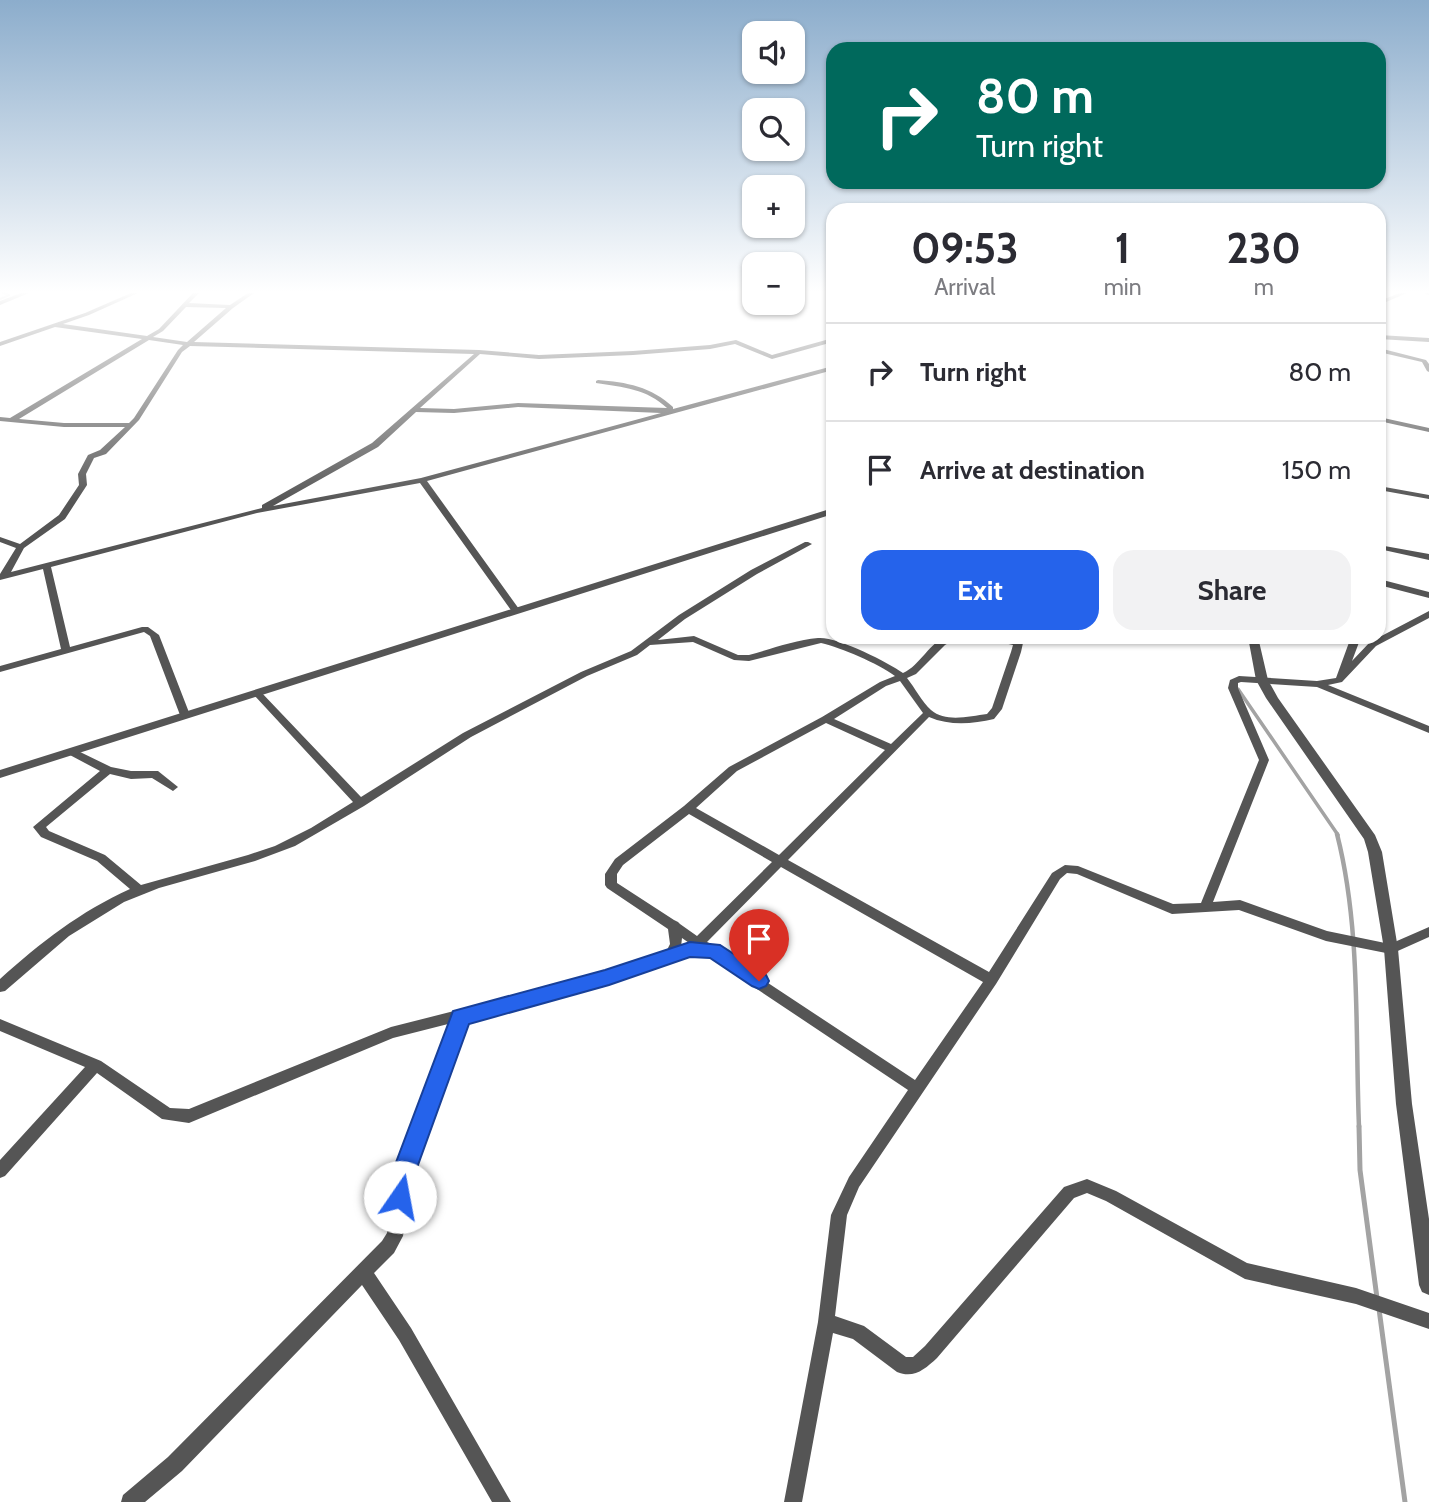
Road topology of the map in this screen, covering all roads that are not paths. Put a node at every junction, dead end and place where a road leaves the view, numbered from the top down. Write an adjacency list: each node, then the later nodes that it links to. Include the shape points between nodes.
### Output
1 (106, 363): 9 (street)
2 (172, 363): 11 (street)
3 (467, 363): 6 (street)
4 (826, 370): 7 (street)
5 (598, 382): 7 (street, via 636,387 666,402)
6 (414, 410): 7 (street, via 518,405); 16 (street, via 375,445)
7 (671, 412): 13 (street)
8 (0, 419): 9 (street)
9 (10, 421): 11 (street)
10 (1386, 421): 12 (street)
11 (129, 425): 20 (street, via 103,452 91,457 82,474 85,481 62,517)
12 (1429, 430)
13 (422, 480): 16 (street); 27 (street)
14 (1386, 489): 15 (street)
15 (1429, 498)
16 (257, 511): 23 (street)
17 (826, 513): 27 (street)
18 (0, 540): 20 (street)
19 (808, 544): 31 (street, via 754,572)
20 (21, 547): 24 (street)
21 (1386, 549): 22 (street)
22 (1429, 557)
23 (46, 565): 24 (street); 38 (street)
24 (2, 576)
25 (1386, 584): 26 (street)
26 (1429, 596)
27 (516, 611): 44 (street)
28 (1429, 614): 29 (street)
29 (1386, 637)
30 (826, 642): 31 (street, via 749,658 694,639)
31 (649, 643): 54 (street, via 467,735)
32 (831, 644): 40 (street)
33 (941, 644): 40 (street, via 913,672)
34 (1018, 644): 45 (street, via 998,709 990,717 967,721)
35 (1254, 644): 41 (street)
36 (1353, 644): 42 (street)
37 (1373, 644): 42 (street)
38 (66, 649): 39 (street); 46 (street, via 150,631)
39 (0, 669)
40 (901, 676): 45 (street); 47 (street)
41 (1262, 680): 43 (street); 58 (street, via 1233,682 1264,760); 62 (street, via 1373,845)
42 (1339, 680): 43 (street)
43 (1317, 684): 48 (street)
44 (257, 693): 46 (street); 54 (street)
45 (929, 713): 49 (street)
46 (185, 715): 50 (street)
47 (826, 719): 49 (street); 55 (street, via 733,769)
48 (1429, 730)
49 (893, 749): 56 (street)
50 (72, 752): 51 (street); 52 (street)
51 (108, 771): 53 (street, via 154,774); 57 (street, via 40,827 44,834 106,861)
52 (0, 774)
53 (173, 788)
54 (360, 803): 57 (street, via 303,838 267,853)
55 (688, 809): 56 (street); 59 (street, via 611,874 611,885)
56 (780, 862): 61 (street); 65 (street)
57 (139, 890): 66 (street, via 107,905 42,948)
58 (1205, 907): 62 (street, via 1240,905 1326,936); 65 (street, via 1172,909 1078,870 1065,869 1056,876)
59 (674, 925): 61 (street); 64 (street, via 676,944)
60 (1429, 932): 62 (street)
61 (700, 941): 63 (street)
62 (1391, 949): 73 (street, via 1404,1104)
63 (713, 950): 64 (street); 70 (street)
64 (671, 955): 67 (street, via 609,977)
65 (991, 980): 70 (street)
66 (0, 987)
67 (461, 1017): 69 (street, via 391,1033 189,1116 167,1114); 72 (street, via 407,1165 395,1236)
68 (0, 1025): 69 (street)
69 (96, 1065): 71 (street)
70 (918, 1089): 75 (street, via 854,1182 839,1214)
71 (0, 1171)
72 (363, 1271): 76 (street, via 175,1464); 77 (street, via 405,1334)
73 (1429, 1285)
74 (1429, 1321): 75 (street, via 1356,1296 1245,1271 1087,1186 1069,1192 917,1365 903,1366 858,1332)
75 (826, 1322): 78 (street)
76 (130, 1502)
77 (502, 1502)
78 (793, 1502)

